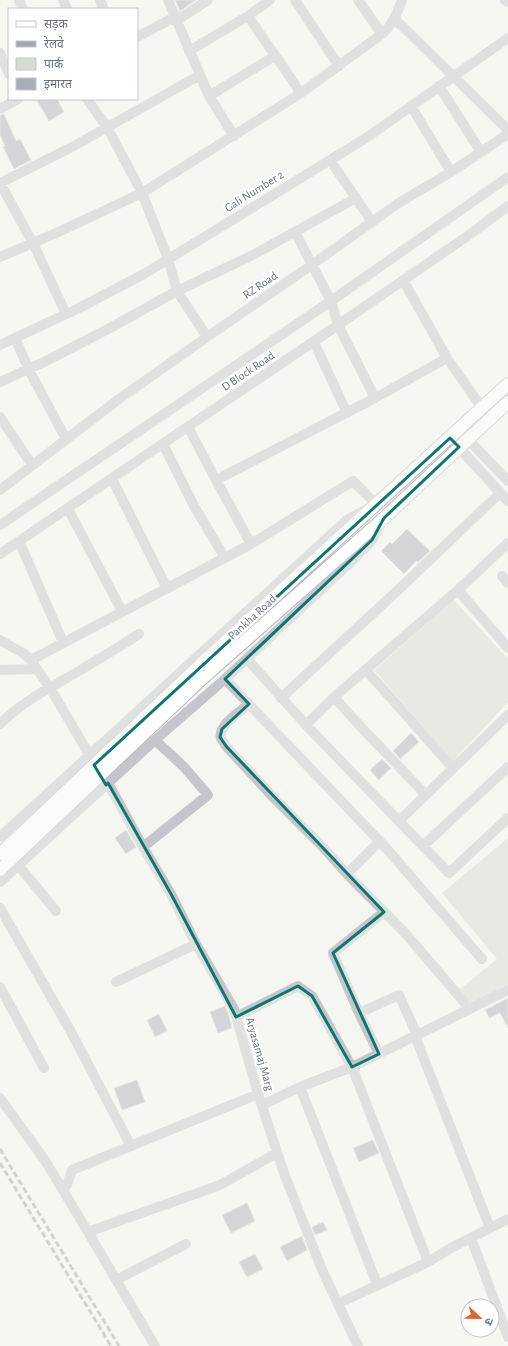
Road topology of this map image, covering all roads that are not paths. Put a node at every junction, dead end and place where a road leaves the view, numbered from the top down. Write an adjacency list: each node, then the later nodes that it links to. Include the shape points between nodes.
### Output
1 (168, 0): 10 (street)
2 (208, 0): 10 (street)
3 (270, 0): 9 (street)
4 (295, 0): 18 (street)
5 (358, 0): 12 (street)
6 (402, 0): 11 (street)
7 (505, 0): 8 (street)
8 (508, 2)
9 (248, 16): 15 (street); 17 (street)
10 (175, 19): 13 (street); 15 (street)
11 (395, 19): 12 (street); 21 (street)
12 (382, 34): 18 (street)
13 (138, 37)
14 (508, 38): 21 (street, Gali Number 2)
15 (189, 50): 20 (street)
16 (0, 53): 19 (street)
17 (275, 56): 23 (street); 24 (street)
18 (339, 66): 23 (street)
19 (8, 72)
20 (200, 75): 24 (street); 29 (street)
21 (453, 76): 22 (street, Gali Number 2); 30 (street)
22 (439, 86): 27 (street, Gali Number 2); 33 (street)
23 (301, 93): 32 (street)
24 (209, 96): 32 (street)
25 (16, 100): 28 (street)
26 (88, 100): 29 (street)
27 (411, 106): 34 (street, Gali Number 2); 35 (street)
28 (0, 108)
29 (106, 127): 37 (street); 38 (street)
30 (508, 130)
31 (508, 134): 33 (street, RZ Road)
32 (234, 136): 38 (street)
33 (481, 152): 35 (street, RZ Road)
34 (330, 160): 39 (street); 45 (street, Gali Number 2)
35 (451, 172): 41 (street, RZ Road)
36 (508, 177): 49 (street)
37 (0, 183): 43 (street)
38 (142, 193): 43 (street); 45 (street)
39 (356, 198): 41 (street); 42 (street)
40 (508, 206): 47 (street, D Block Road)
41 (372, 222): 46 (street, RZ Road)
42 (295, 232): 46 (street); 48 (street)
43 (33, 243): 44 (street); 50 (street)
44 (0, 257)
45 (168, 259): 48 (street); 50 (street, Gali Number 2)
46 (313, 264): 49 (street); 52 (street, RZ Road)
47 (403, 280): 51 (street, D Block Road); 56 (street)
48 (177, 291): 52 (street); 57 (street)
49 (331, 301): 51 (street); 82 (street)
50 (66, 314): 53 (street, Gali Number 2)
51 (338, 326): 54 (street, D Block Road); 60 (street)
52 (207, 337): 68 (street, RZ Road)
53 (15, 338): 55 (street, Gali Number 2); 57 (street)
54 (314, 342): 63 (street); 65 (street, D Block Road)
55 (0, 345)
56 (446, 358): 60 (street); 62 (street)
57 (29, 370): 58 (street); 68 (street)
58 (0, 382)
59 (508, 384): 62 (main road, Pankha Road)
60 (375, 398): 63 (street)
61 (508, 402): 69 (main road, Pankha Road)
62 (482, 408): 66 (main road, Pankha Road)
63 (347, 413): 75 (street)
64 (0, 417): 72 (street)
65 (188, 427): 70 (street, D Block Road); 75 (street)
66 (459, 430): 67 (main road, Pankha Road); 69 (street)
67 (450, 438): 71 (street); 79 (main road, Pankha Road)
68 (66, 439): 72 (street, RZ Road)
69 (468, 439): 71 (main road, Pankha Road); 73 (street)
70 (163, 444): 74 (street, D Block Road); 87 (street, via 194,506)
71 (459, 447): 77 (street); 81 (main road, Pankha Road)
72 (32, 465): 76 (street, RZ Road)
73 (507, 477)
74 (112, 479): 80 (street, D Block Road); 88 (street)
75 (216, 480): 85 (street)
76 (0, 490)
77 (500, 493): 78 (street); 103 (street)
78 (508, 501)
79 (376, 504): 85 (street, via 353,480); 109 (street, via 347,520); 120 (main road, Pankha Road, bridge, via 200,665)
80 (68, 509): 83 (street, D Block Road); 90 (street)
81 (384, 518): 95 (street, via 372,540 355,558); 122 (main road, Pankha Road, bridge, via 204,677)
82 (0, 525)
83 (19, 542): 86 (street, D Block Road); 93 (street)
84 (508, 542): 89 (street)
85 (252, 544): 87 (street)
86 (0, 554)
87 (225, 558): 88 (street)
88 (167, 588): 90 (street)
89 (458, 590): 94 (street); 99 (street)
90 (122, 612): 93 (street)
91 (139, 634): 101 (street)
92 (0, 640): 96 (street)
93 (63, 642): 96 (street)
94 (508, 648)
95 (247, 659): 100 (street); 103 (street)
96 (31, 660): 97 (street, Aryasamaj Marg)
97 (37, 669): 98 (street); 101 (street, Aryasamaj Marg)
98 (0, 670)
99 (366, 670): 102 (street); 111 (street)
100 (225, 679): 104 (street); 108 (street)
101 (49, 687): 106 (street, via 13,711); 109 (street, Aryasamaj Marg)
102 (334, 697): 107 (street); 113 (street)
103 (281, 698): 107 (street)
104 (249, 704): 117 (street); 123 (street, via 228,721 220,737)
105 (508, 715): 111 (street)
106 (0, 724)
107 (306, 725): 115 (street)
108 (155, 740): 112 (street); 119 (street, via 184,767 208,795)
109 (90, 756): 112 (street, Aryasamaj Marg); 116 (street)
110 (508, 767): 118 (street)
111 (453, 768): 113 (street)
112 (107, 784): 119 (street, Aryasamaj Marg); 121 (street)
113 (426, 795): 115 (street)
114 (508, 818): 118 (street, via 449,873)
115 (399, 821): 118 (street)
116 (0, 837)
117 (380, 841): 123 (street); 129 (street)
118 (423, 846)
119 (143, 847): 128 (street, Aryasamaj Marg, via 172,894)
120 (0, 854)
121 (18, 865): 124 (street); 126 (street)
122 (0, 870)
123 (347, 874): 127 (street)
124 (0, 882)
125 (0, 908): 144 (street, via 70,1030)
126 (56, 911)
127 (384, 912): 133 (street); 134 (street, via 333,953)
128 (196, 944): 130 (street); 135 (street, Aryasamaj Marg, via 234,1009)
129 (482, 959)
130 (116, 982)
131 (0, 987): 139 (street)
132 (508, 990): 136 (street)
133 (464, 1002)
134 (359, 1012): 136 (street, via 398,995); 137 (street)
135 (236, 1017): 138 (street, via 298,986 312,996); 141 (street, Aryasamaj Marg)
136 (416, 1035): 137 (street); 148 (street)
137 (379, 1054): 138 (street)
138 (352, 1067): 140 (street); 152 (street)
139 (44, 1068)
140 (300, 1087): 143 (street); 154 (street)
141 (258, 1094): 143 (street, Aryasamaj Marg); 144 (street)
142 (0, 1098): 146 (street)
143 (262, 1105): 145 (street, Aryasamaj Marg)
144 (131, 1146): 146 (street, via 72,1170 67,1184)
145 (277, 1153): 149 (street, via 220,1186); 155 (street, Aryasamaj Marg, via 323,1272)
146 (61, 1186): 149 (street)
147 (508, 1219): 148 (street)
148 (490, 1228): 150 (street)
149 (88, 1232): 153 (street)
150 (471, 1238): 152 (street); 156 (street)
151 (186, 1244): 153 (street)
152 (428, 1262): 154 (street)
153 (116, 1280): 157 (street)
154 (377, 1284): 155 (street)
155 (338, 1303): 158 (street, Aryasamaj Marg)
156 (508, 1337)
157 (154, 1346)
158 (358, 1346)

